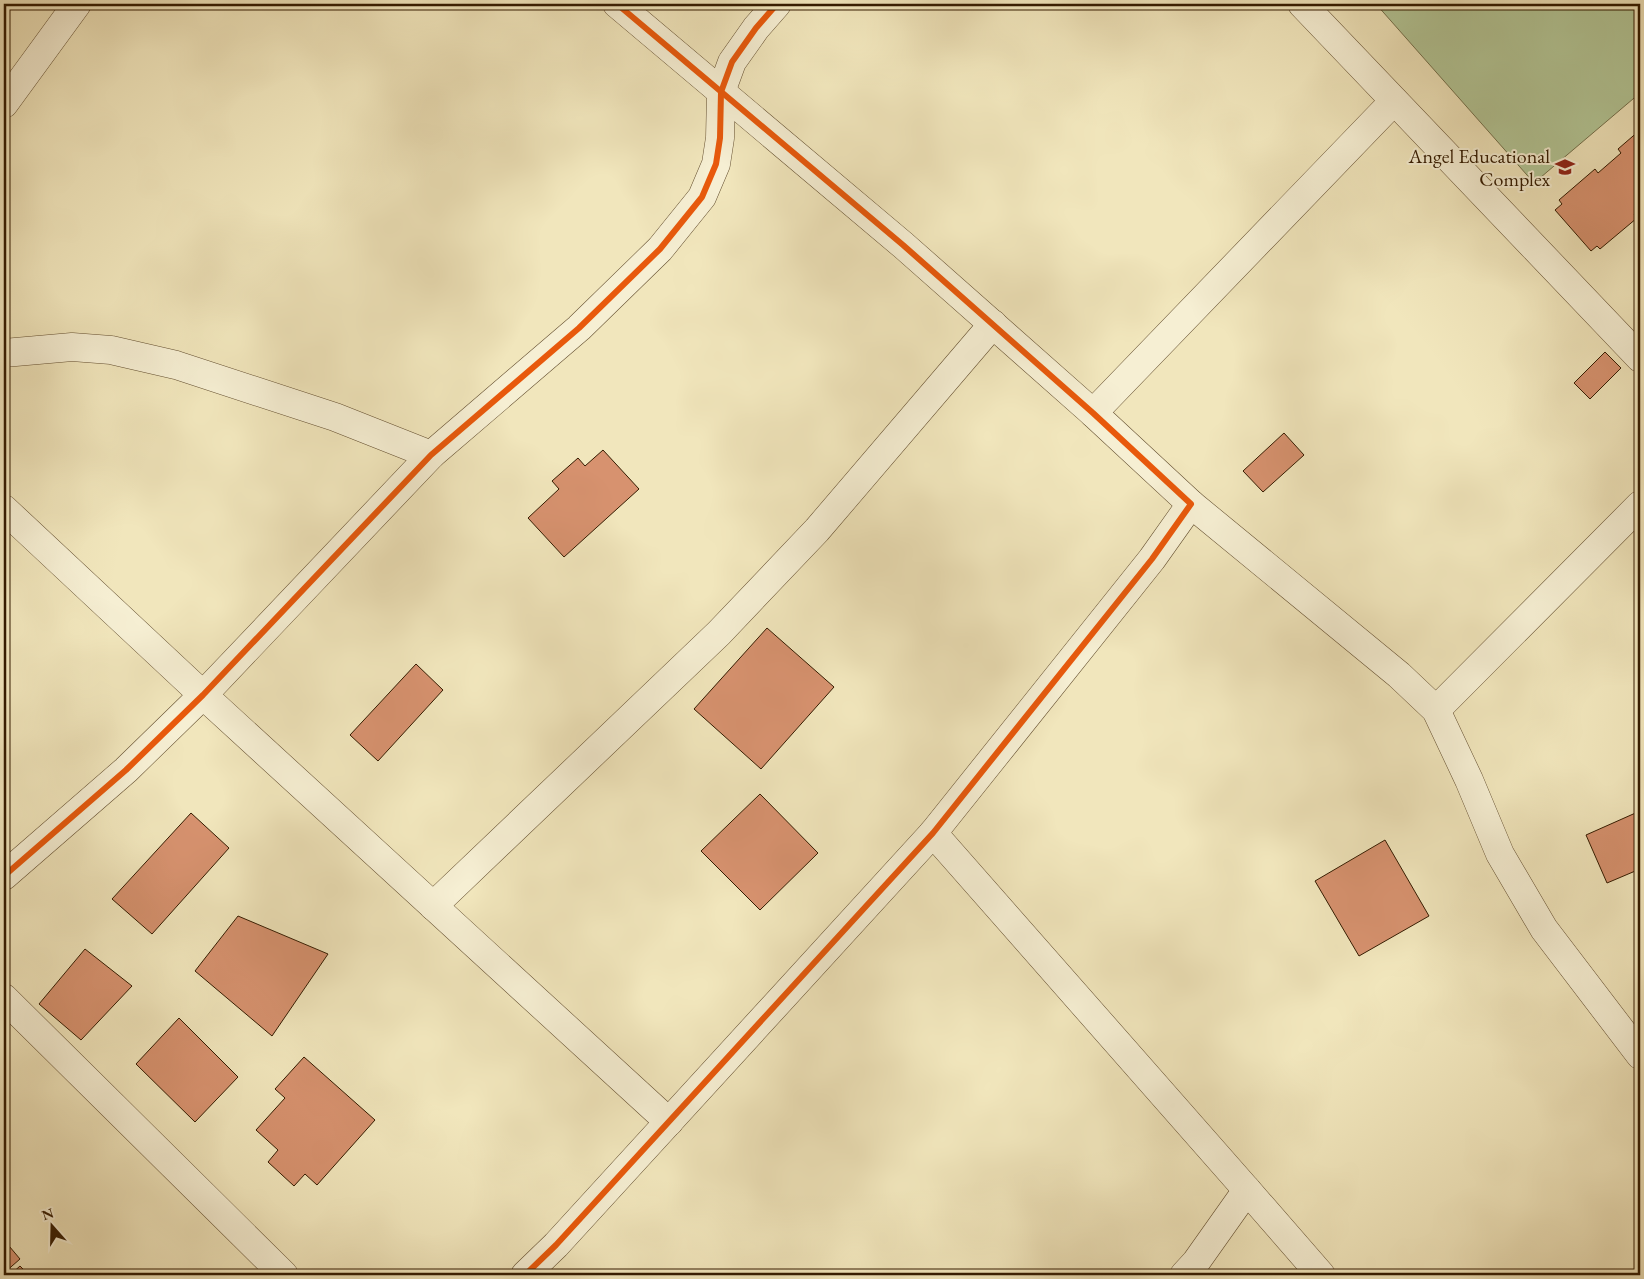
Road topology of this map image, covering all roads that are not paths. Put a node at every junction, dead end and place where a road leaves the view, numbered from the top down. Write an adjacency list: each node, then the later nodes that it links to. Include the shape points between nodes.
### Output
1 (77, 4): 7 (street)
2 (617, 4): 5 (street)
3 (777, 4): 5 (street, via 732,62)
4 (1302, 4): 6 (street)
5 (722, 92): 8 (street); 12 (street, via 716,164 702,197 660,249 579,328)
6 (1394, 101): 10 (street); 11 (street)
7 (4, 104)
8 (993, 324): 11 (street); 20 (street, via 817,530 719,633)
9 (4, 353): 12 (street, via 72,347 111,350 176,365 335,417)
10 (1640, 358)
11 (1093, 413): 13 (street)
12 (430, 455): 16 (street)
13 (1191, 504): 17 (street, via 1399,675); 18 (street, via 1152,559)
14 (1640, 505): 17 (street)
15 (4, 509): 16 (street)
16 (203, 695): 19 (street, via 126,770); 20 (street)
17 (1436, 710): 22 (street, via 1500,854 1544,929)
18 (933, 833): 23 (street); 24 (street)
19 (4, 876)
20 (433, 906): 23 (street)
21 (4, 998): 25 (street)
22 (1640, 1055)
23 (669, 1122): 26 (street)
24 (1246, 1190): 27 (street); 28 (street)
25 (284, 1275)
26 (525, 1275)
27 (1184, 1275)
28 (1321, 1275)

